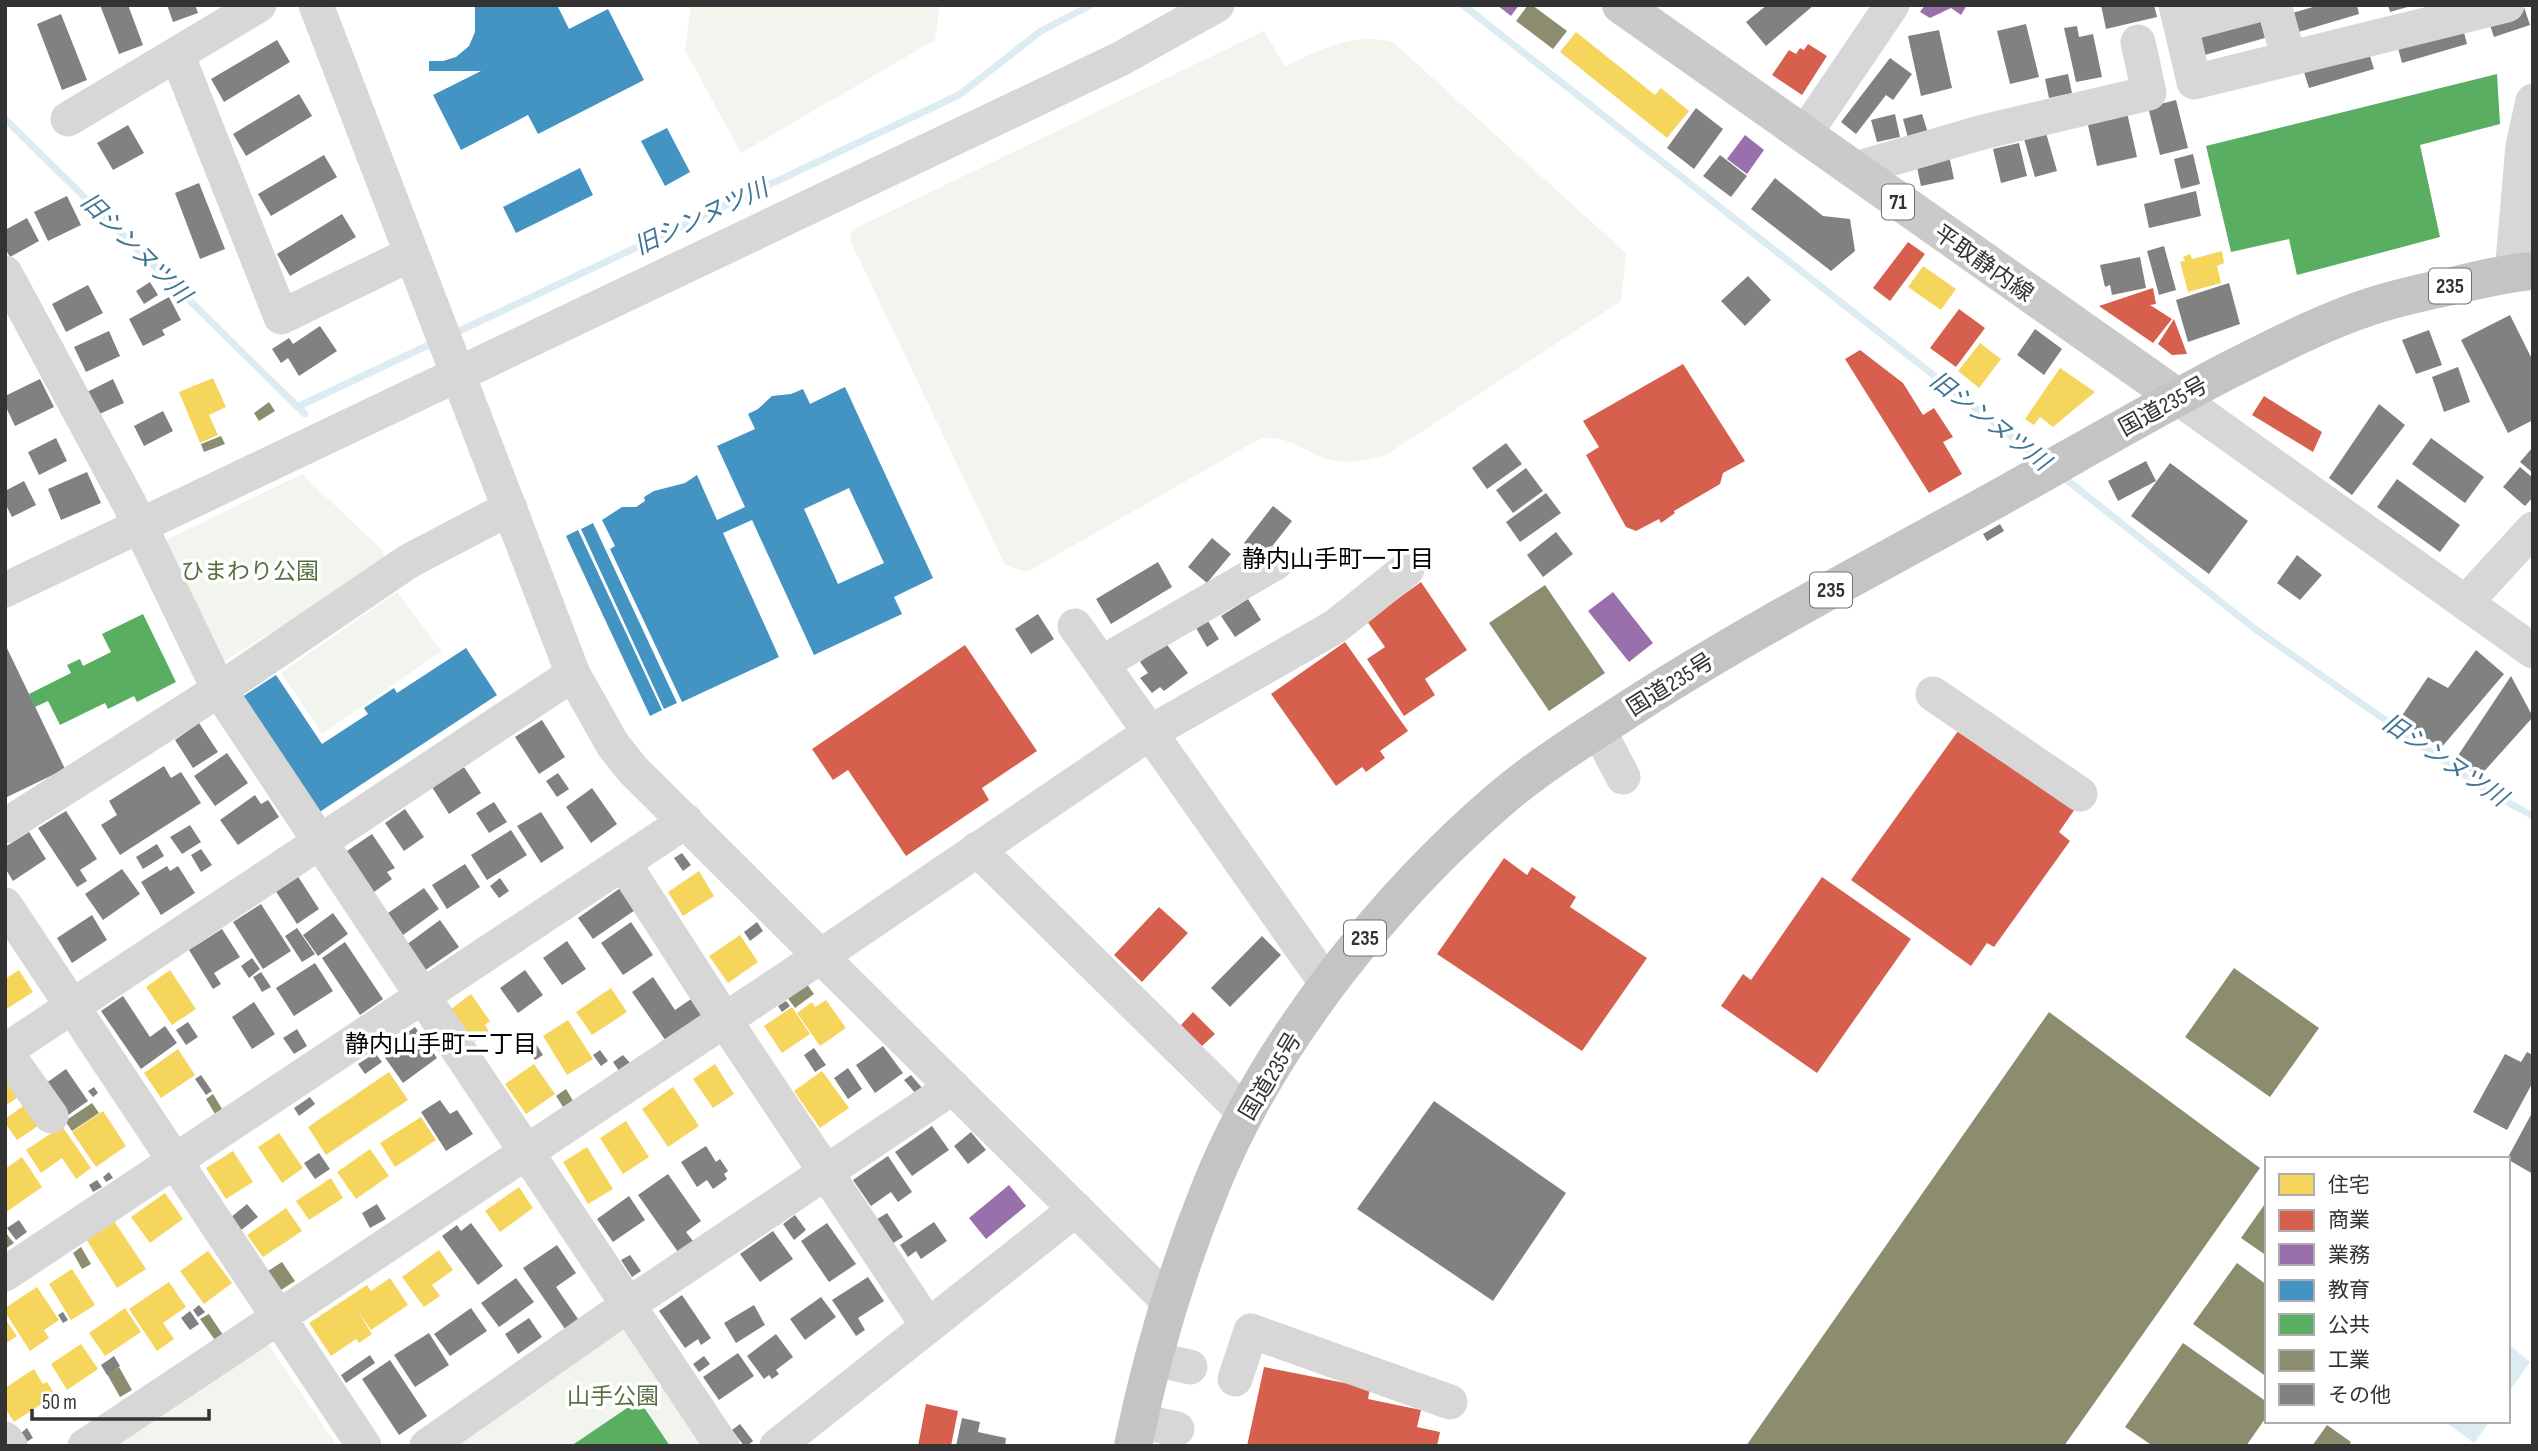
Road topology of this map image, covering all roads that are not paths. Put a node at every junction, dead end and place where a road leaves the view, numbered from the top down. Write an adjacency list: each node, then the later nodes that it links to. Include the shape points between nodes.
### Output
1 (259, 5): 12 (street)
2 (316, 5): 18 (street)
3 (1217, 5): 21 (street, via 1120,59)
4 (1892, 5): 16 (street)
5 (2257, 5): 9 (street)
6 (2274, 5): 13 (street)
7 (2507, 5): 10 (street)
8 (1636, 10): 16 (main road, 平取静内線 / 71)
9 (2179, 15): 13 (street, via 2194,82)
10 (2379, 20): 13 (street)
11 (2138, 42): 17 (street, via 2149,93 1983,132)
12 (177, 54): 15 (street); 18 (street, via 281,317)
13 (2289, 59)
14 (2533, 102): 19 (street, via 2523,146)
15 (68, 119)
16 (1804, 135): 17 (main road, 平取静内線 / 71)
17 (1852, 170): 22 (main road, 平取静内線 / 71)
18 (411, 254): 21 (street)
19 (2522, 272): 22 (highway, 国道235号 / 235, via 2369,307 2294,337)
20 (5, 273): 24 (street)
21 (448, 352): 23 (street); 24 (street)
22 (2176, 397): 29 (street); 36 (highway, 国道235号 / 235, via 1683,674)
23 (509, 508): 33 (street); 34 (street, via 409,561)
24 (141, 525): 28 (street); 34 (street)
25 (2533, 528): 29 (street)
26 (1275, 563): 32 (street)
27 (1407, 569): 37 (street, via 1336,626)
28 (10, 576)
29 (2466, 603): 31 (street)
30 (1075, 625): 32 (street)
31 (2533, 651)
32 (1102, 663): 37 (street)
33 (573, 674): 40 (street, via 613,745); 42 (street)
34 (219, 690): 41 (street); 42 (street)
35 (1933, 694): 39 (street)
36 (1598, 729): 38 (street); 48 (highway, 国道235号 / 235, via 1506,795 1456,841 1373,927)
37 (1151, 732): 43 (street); 48 (street)
38 (1623, 777)
39 (2080, 794)
40 (686, 821): 44 (street); 47 (street)
41 (5, 826)
42 (321, 842): 49 (street); 50 (street)
43 (977, 849): 47 (street); 54 (street)
44 (624, 864): 49 (street); 51 (street)
45 (5, 905): 46 (street)
46 (18, 954): 50 (street)
47 (821, 956): 51 (street); 53 (street)
48 (1327, 984): 54 (highway, 国道235号 / 235)
49 (423, 997): 56 (street); 57 (street)
50 (73, 1006): 52 (street); 57 (street)
51 (724, 1020): 56 (street); 58 (street)
52 (5, 1051): 55 (street)
53 (953, 1087): 58 (street); 59 (street)
54 (1246, 1114): 61 (highway, 国道235号 / 235, via 1212,1184)
55 (51, 1116)
56 (527, 1151): 62 (street); 63 (street)
57 (174, 1161): 60 (street); 63 (street)
58 (825, 1173): 62 (street); 64 (street)
59 (1076, 1209): 61 (street); 64 (street)
60 (5, 1274)
61 (1169, 1302): 68 (highway, 国道235号 / 235, via 1172,1363)
62 (628, 1305): 73 (street); 74 (street)
63 (278, 1319): 71 (street); 72 (street)
64 (928, 1325): 75 (street)
65 (1235, 1379): 66 (street, via 1251,1331)
66 (1450, 1402)
67 (1177, 1429): 68 (street)
68 (1136, 1433)
69 (5, 1439): 70 (street)
70 (10, 1446)
71 (85, 1446)
72 (364, 1446)
73 (428, 1446)
74 (722, 1446)
75 (777, 1446)

